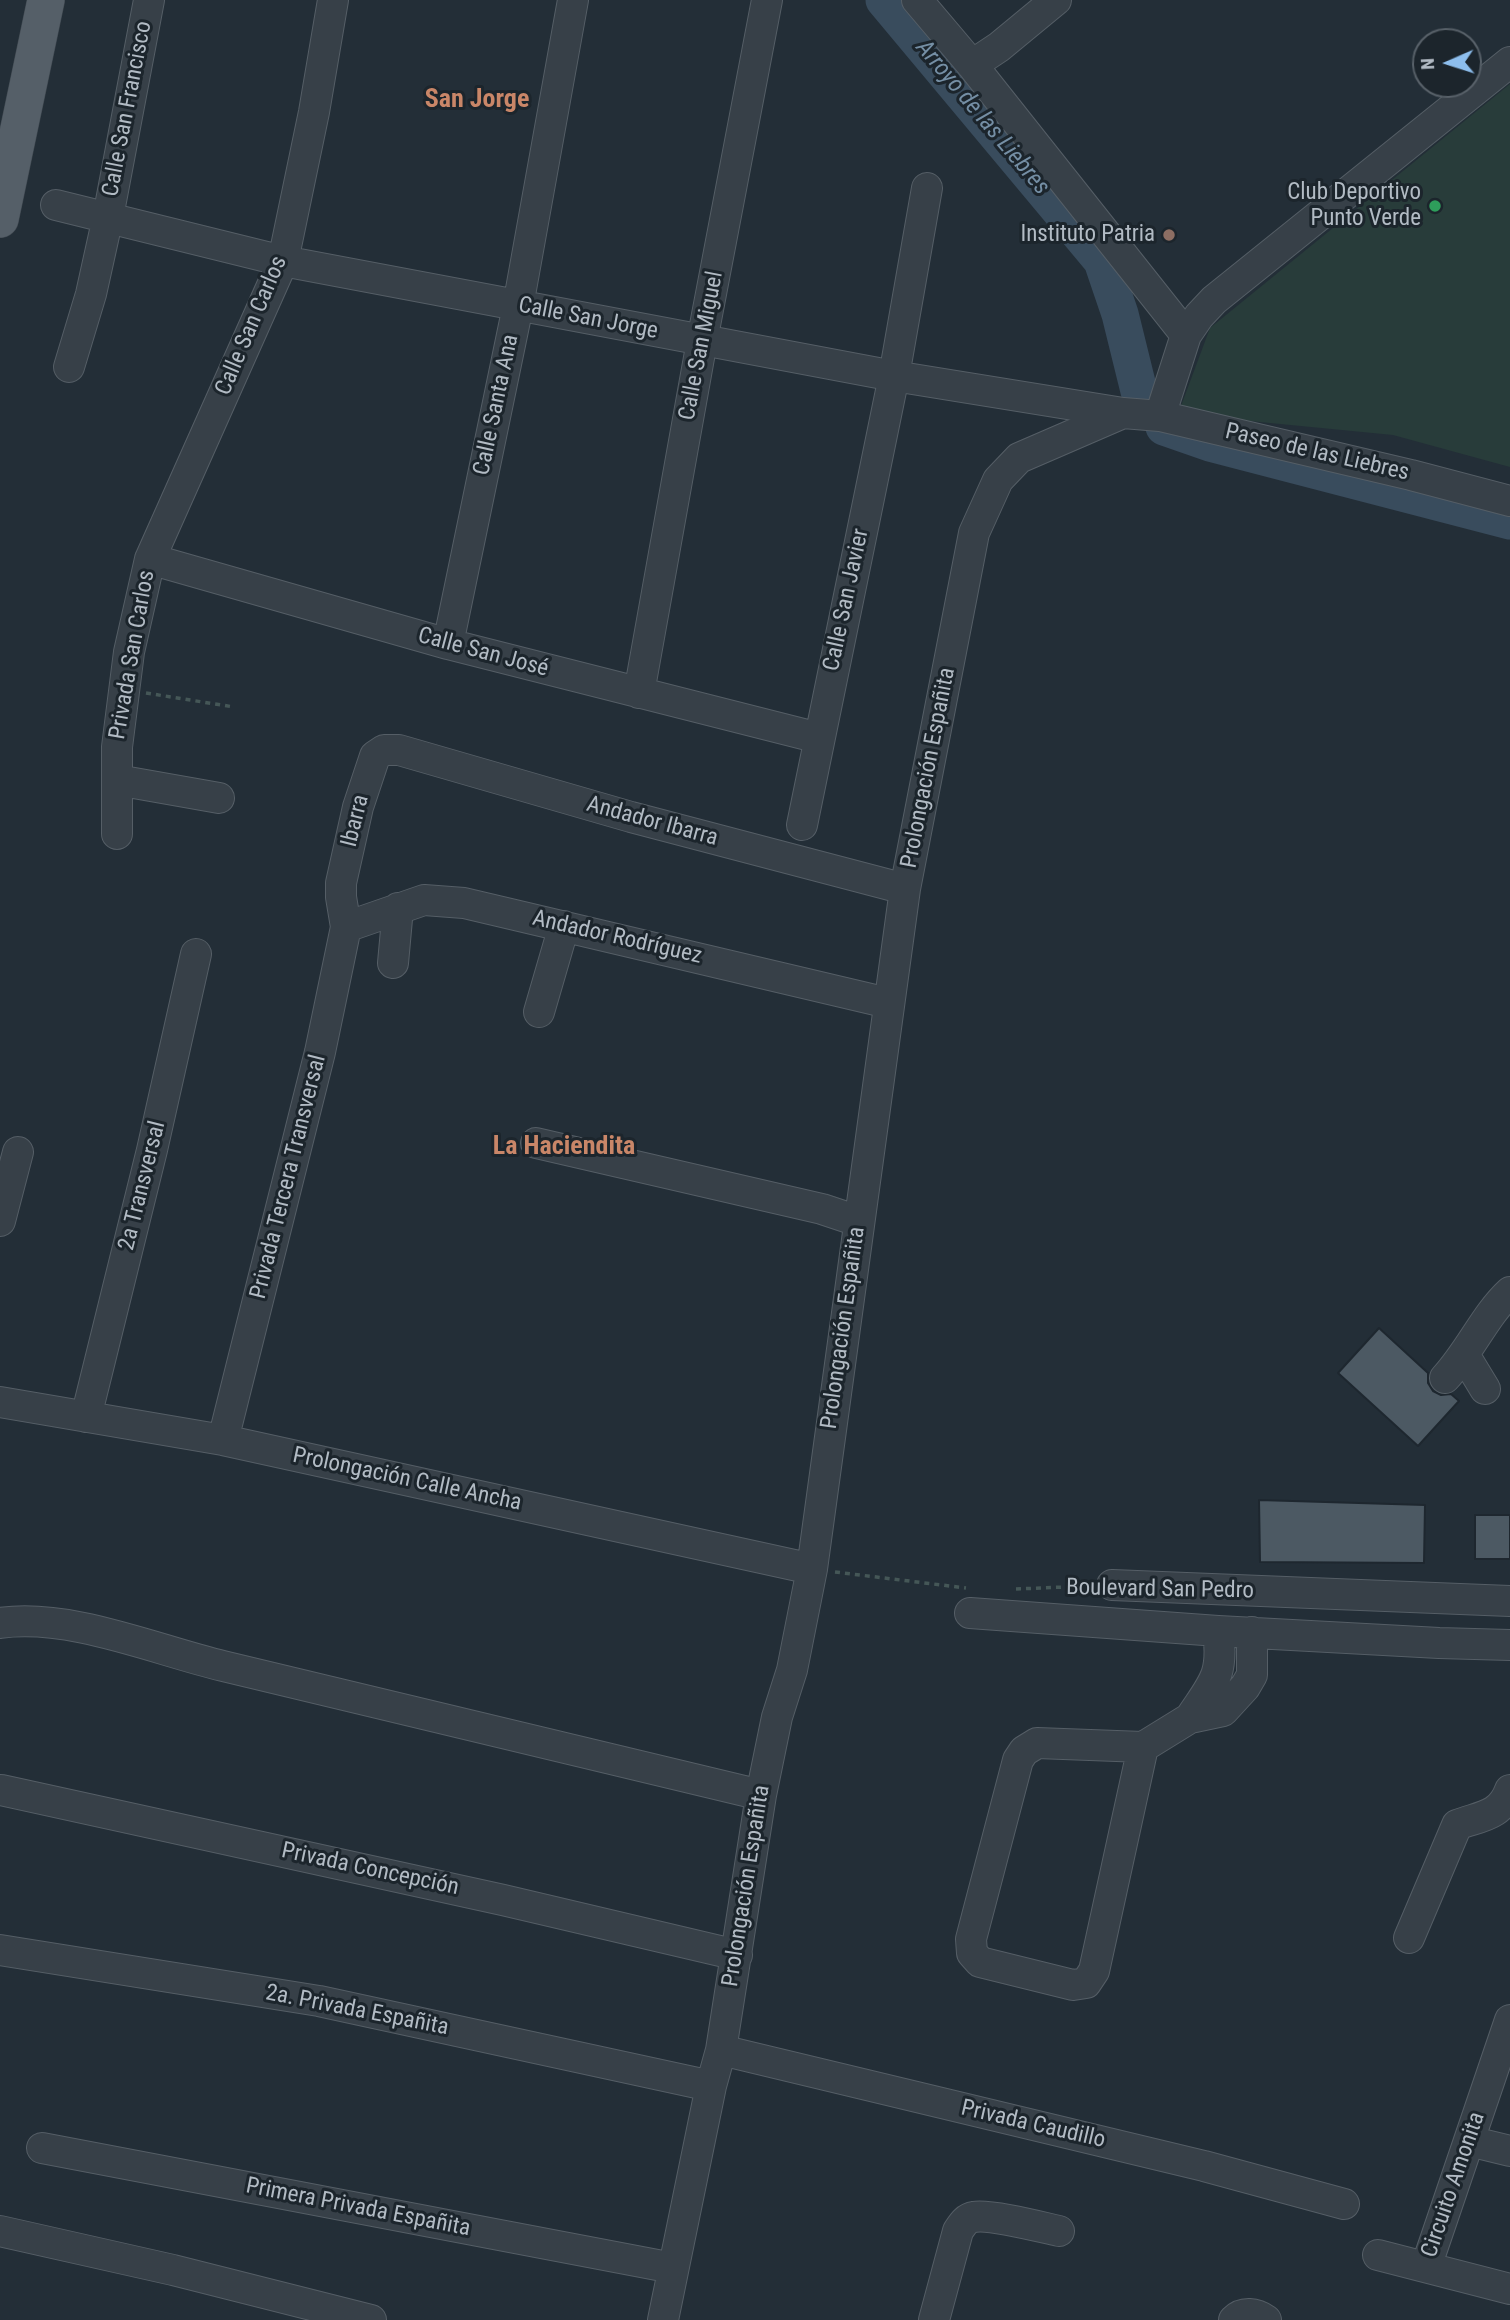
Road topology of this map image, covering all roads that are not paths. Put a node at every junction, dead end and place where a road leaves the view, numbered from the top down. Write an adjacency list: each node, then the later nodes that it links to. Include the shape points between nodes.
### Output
1 (46, 0): 12 (main road)
2 (149, 0): 13 (street, Calle San Francisco)
3 (333, 0): 14 (street, Calle San Carlos)
4 (573, 0): 15 (street, Calle Santa Ana)
5 (767, 0): 17 (street, Calle San Miguel)
6 (917, 0): 8 (street)
7 (1056, 0): 8 (street, via 999,47)
8 (964, 56): 16 (street)
9 (1510, 62): 16 (street, via 1214,300)
10 (927, 188): 19 (street, Calle San Javier)
11 (56, 205): 13 (street, Calle San Jorge)
12 (1, 209)
13 (108, 217): 14 (street, Calle San Jorge); 18 (street, Calle San Francisco)
14 (283, 261): 15 (street, Calle San Jorge); 23 (street, Calle San Carlos)
15 (518, 306): 17 (street, Calle San Jorge); 24 (street, Calle Santa Ana)
16 (1186, 335): 21 (street)
17 (702, 341): 19 (street, Calle San Jorge); 25 (street, Calle San Miguel)
18 (69, 367)
19 (894, 376): 20 (street, Calle San Jorge); 26 (street, Calle San Javier)
20 (1123, 413): 21 (street, Paseo de las Liebres); 32 (street, Prolongación Españita, via 1019,458 998,480 985,505 974,533)
21 (1160, 416): 22 (street, Paseo de las Liebres)
22 (1510, 501)
23 (150, 559): 24 (street, Calle San José); 28 (street, Privada San Carlos, via 133,631 117,747)
24 (448, 644): 25 (street, Calle San José)
25 (639, 693): 26 (street, Calle San José)
26 (819, 738): 30 (street, Calle San Javier)
27 (399, 750): 32 (street, Andador Ibarra); 34 (street, Ibarra, via 384,750 371,766 341,883)
28 (117, 780): 29 (street); 31 (street, Privada San Carlos)
29 (219, 798)
30 (802, 825)
31 (117, 834)
32 (905, 890): 38 (street, Prolongación Españita)
33 (398, 908): 34 (street, Andador Rodríguez); 35 (street, Andador Rodríguez, via 440,900); 37 (street)
34 (344, 920): 48 (street, Privada Tercera Transversal, via 320,1052)
35 (564, 926): 38 (street, Andador Rodríguez); 39 (street)
36 (196, 954): 47 (street, 2a Transversal)
37 (393, 963)
38 (888, 1003): 42 (street, Prolongación Españita)
39 (539, 1012)
40 (536, 1143): 42 (street)
41 (18, 1152): 43 (street)
42 (858, 1220): 49 (street, Prolongación Españita)
43 (0, 1221)
44 (1510, 1292): 45 (street, via 1455,1367)
45 (1485, 1389)
46 (0, 1402): 47 (street, Prolongación Calle Ancha)
47 (86, 1417): 48 (street, Prolongación Calle Ancha)
48 (223, 1440): 49 (street, Prolongación Calle Ancha)
49 (812, 1569): 63 (street, Prolongación Españita)
50 (1112, 1585): 51 (street, Boulevard San Pedro)
51 (1299, 1593): 53 (street, Boulevard San Pedro); 57 (street)
52 (971, 1601): 55 (street, Boulevard San Pedro)
53 (1510, 1601)
54 (0, 1623): 63 (street, via 83,1628 218,1665)
55 (1218, 1631): 56 (street, Boulevard San Pedro); 59 (street, via 1222,1657 1216,1680)
56 (1252, 1632): 57 (street, Boulevard San Pedro); 59 (street, via 1252,1675 1245,1687 1223,1711)
57 (1294, 1634): 58 (street, Boulevard San Pedro)
58 (1510, 1644)
59 (1190, 1718): 60 (street)
60 (1143, 1747): 60 (street, via 1037,1743 1024,1751 971,1939 972,1953 980,1962 1073,1985 1086,1983 1094,1971)
61 (1, 1790): 66 (street, Privada Concepción)
62 (1510, 1790): 64 (street, via 1505,1803 1490,1815 1457,1825)
63 (761, 1795): 66 (street, Prolongación Españita)
64 (1409, 1938)
65 (0, 1950): 69 (street, 2a. Privada Españita, via 319,2001)
66 (737, 1955): 68 (street, Prolongación Españita)
67 (1510, 2020): 70 (street, Circuito Amonita)
68 (721, 2050): 69 (street, Prolongación Españita); 73 (street, Privada Caudillo)
69 (711, 2086): 78 (street, Prolongación Españita)
70 (1469, 2141): 72 (street); 77 (street, Circuito Amonita)
71 (43, 2148): 78 (street, Primera Privada Españita)
72 (1510, 2151)
73 (1344, 2204)
74 (0, 2231): 80 (street)
75 (1059, 2231): 82 (street, via 973,2217 964,2222)
76 (1378, 2255): 77 (street)
77 (1426, 2267): 79 (street, Circuito Amonita)
78 (673, 2269): 81 (street, Prolongación Españita)
79 (1510, 2289)
80 (371, 2320)
81 (663, 2320)
82 (934, 2320)
83 (1234, 2320): 84 (street, via 1244,2314)
84 (1266, 2320)

